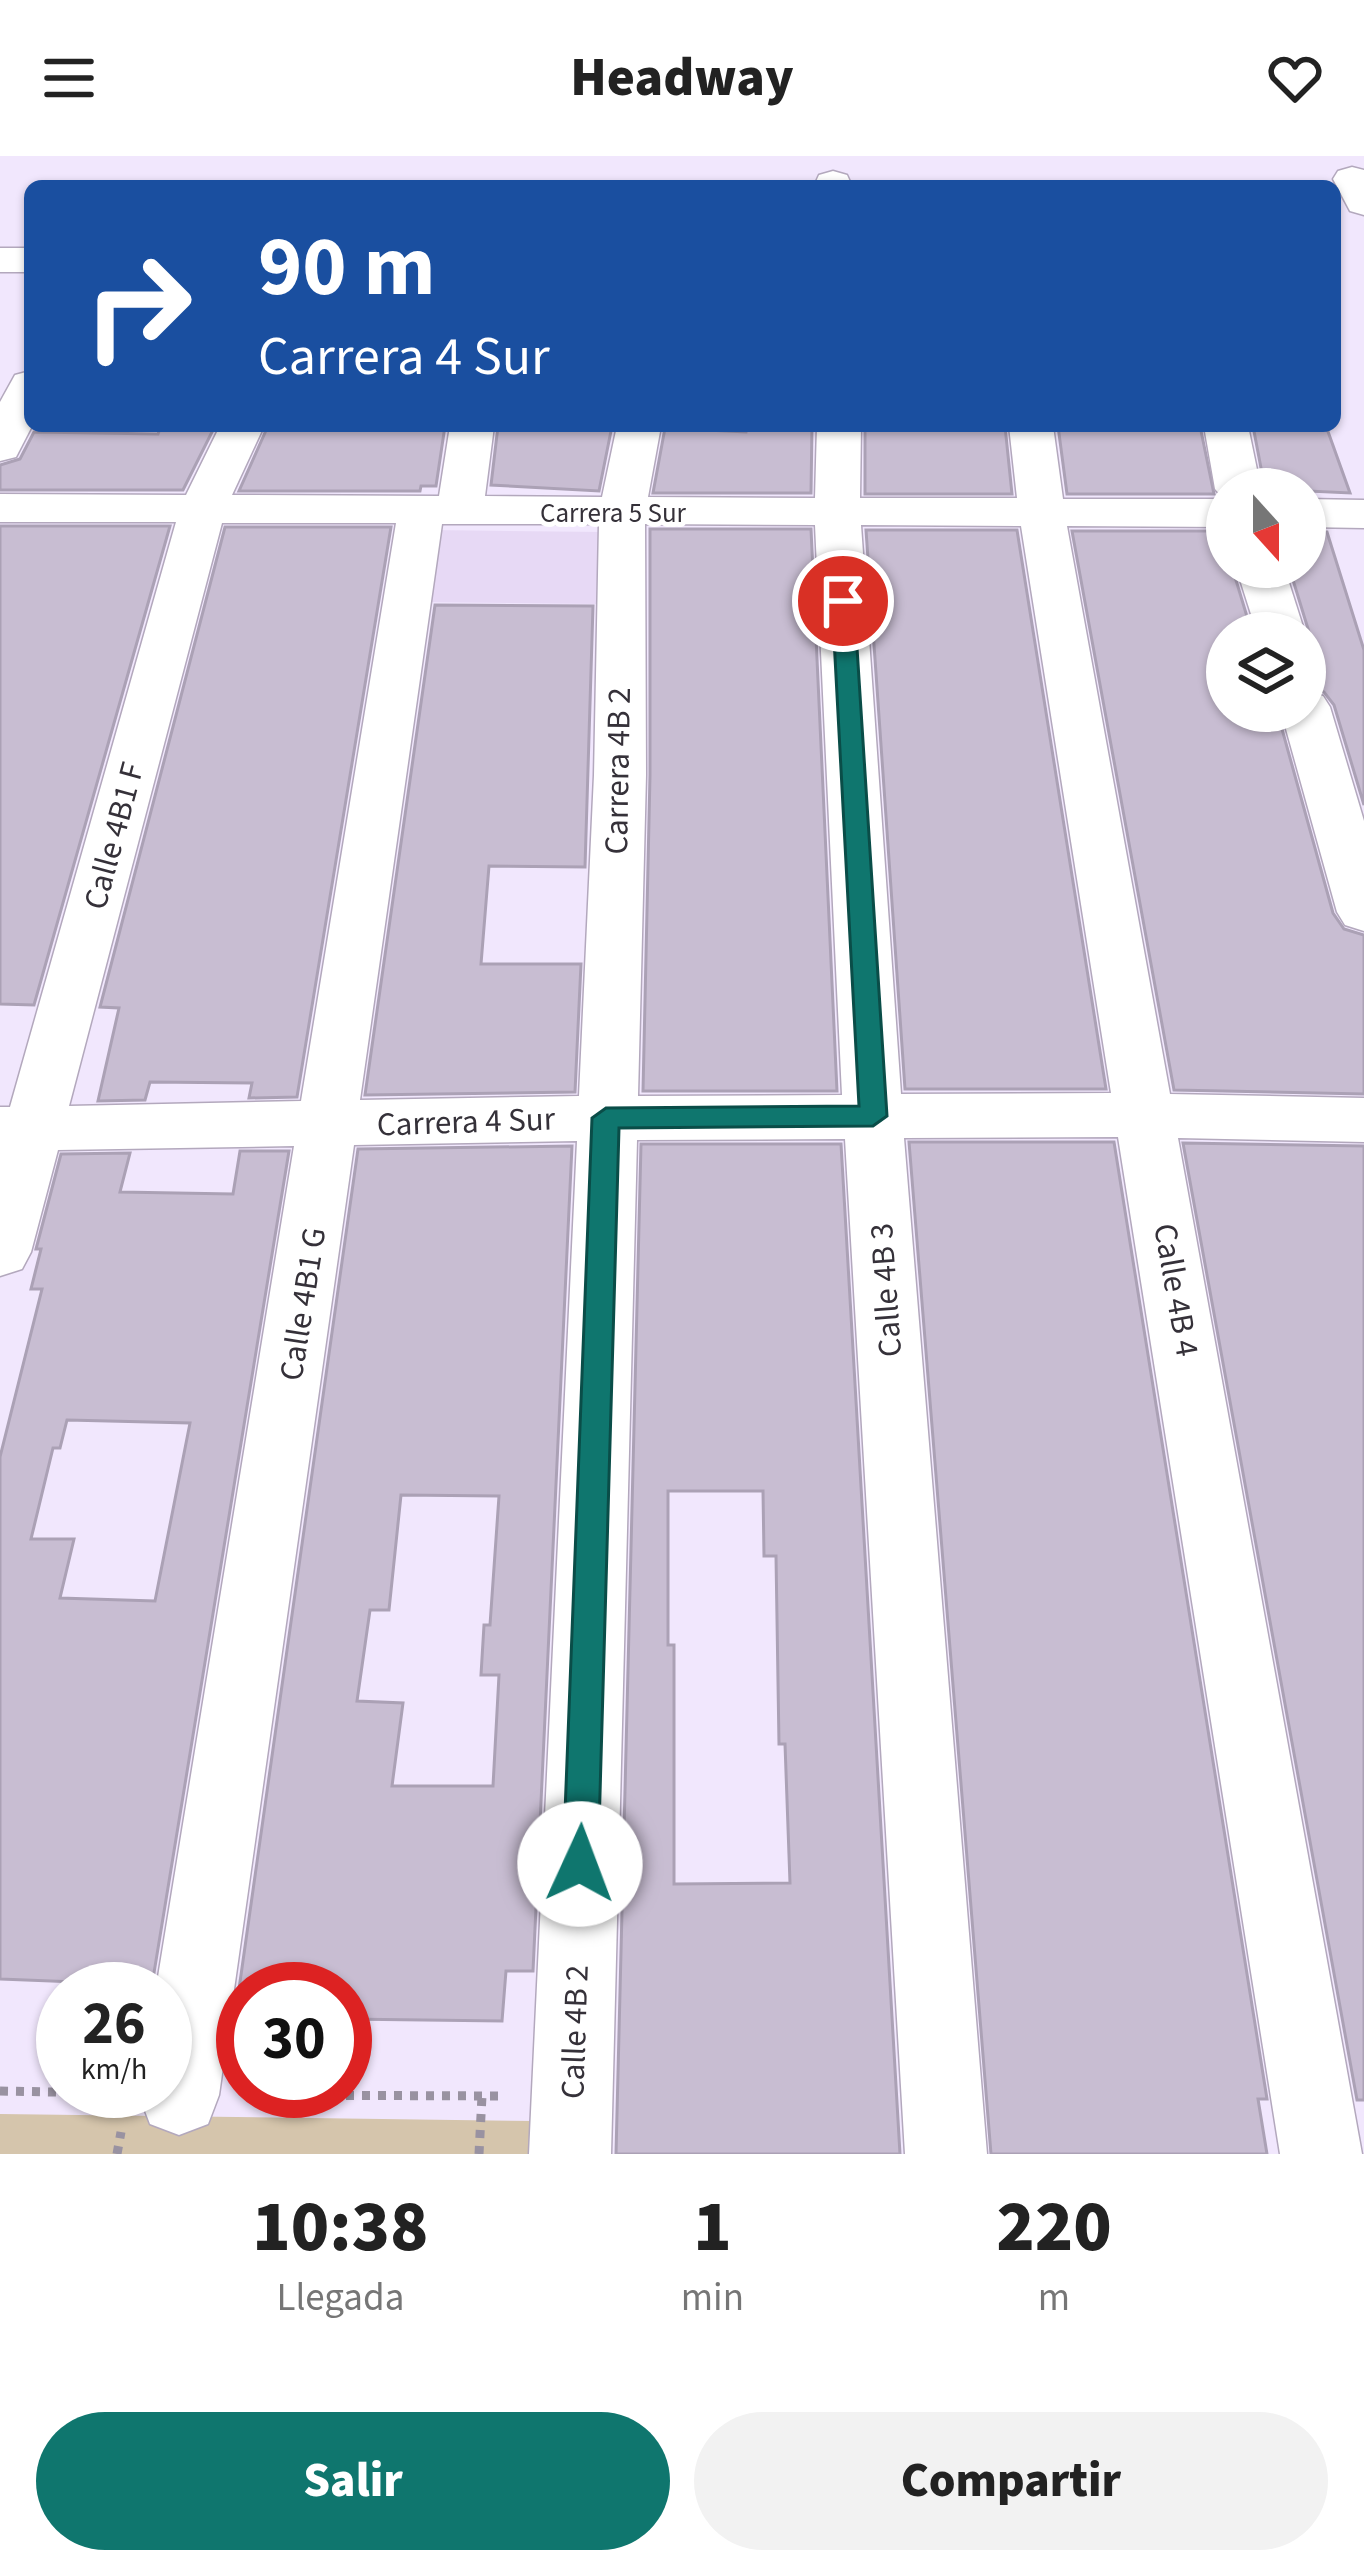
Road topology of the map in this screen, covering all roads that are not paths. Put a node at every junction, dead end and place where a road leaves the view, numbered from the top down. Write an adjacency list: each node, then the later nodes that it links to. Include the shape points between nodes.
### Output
1 (24, 397): 8 (street)
2 (239, 432): 11 (street, Calle 4B1 F)
3 (470, 432): 12 (street, Calle 4B1 G)
4 (638, 432): 13 (street, Carrera 4B 2)
5 (839, 432): 16 (street, Calle 4B 3)
6 (1032, 432): 14 (street, Calle 4B 4)
7 (1227, 432): 9 (street)
8 (0, 448)
9 (1234, 468)
10 (0, 508): 11 (street, Carrera 5 Sur)
11 (202, 510): 12 (street, Carrera 5 Sur); 26 (street, Calle 4B1 F)
12 (441, 512): 13 (street, Carrera 5 Sur); 25 (street, Calle 4B1 G)
13 (622, 513): 16 (street, Carrera 5 Sur); 23 (street, Carrera 4B 2)
14 (1042, 513): 15 (street, Carrera 5 Sur); 16 (street, Carrera 5 Sur); 21 (street, Calle 4B 4)
15 (1206, 513)
16 (837, 514): 22 (street, Calle 4B 3)
17 (1326, 514): 18 (street)
18 (1364, 514)
19 (1312, 732): 20 (street)
20 (1364, 912)
21 (1147, 1115): 22 (street, Carrera 4 Sur); 24 (street, Carrera 4 Sur); 31 (street, Calle 4B 4)
22 (873, 1116): 23 (street, Carrera 4 Sur); 30 (street, Calle 4B 3)
23 (606, 1118): 25 (street, Carrera 4 Sur); 29 (street, Calle 4B 2)
24 (1364, 1120)
25 (330, 1125): 26 (street, Carrera 4 Sur); 28 (street, Calle 4B1 G)
26 (17, 1129): 27 (street, Calle 4B1 F)
27 (0, 1252)
28 (192, 2011)
29 (571, 2125)
30 (946, 2154)
31 (1321, 2154)

